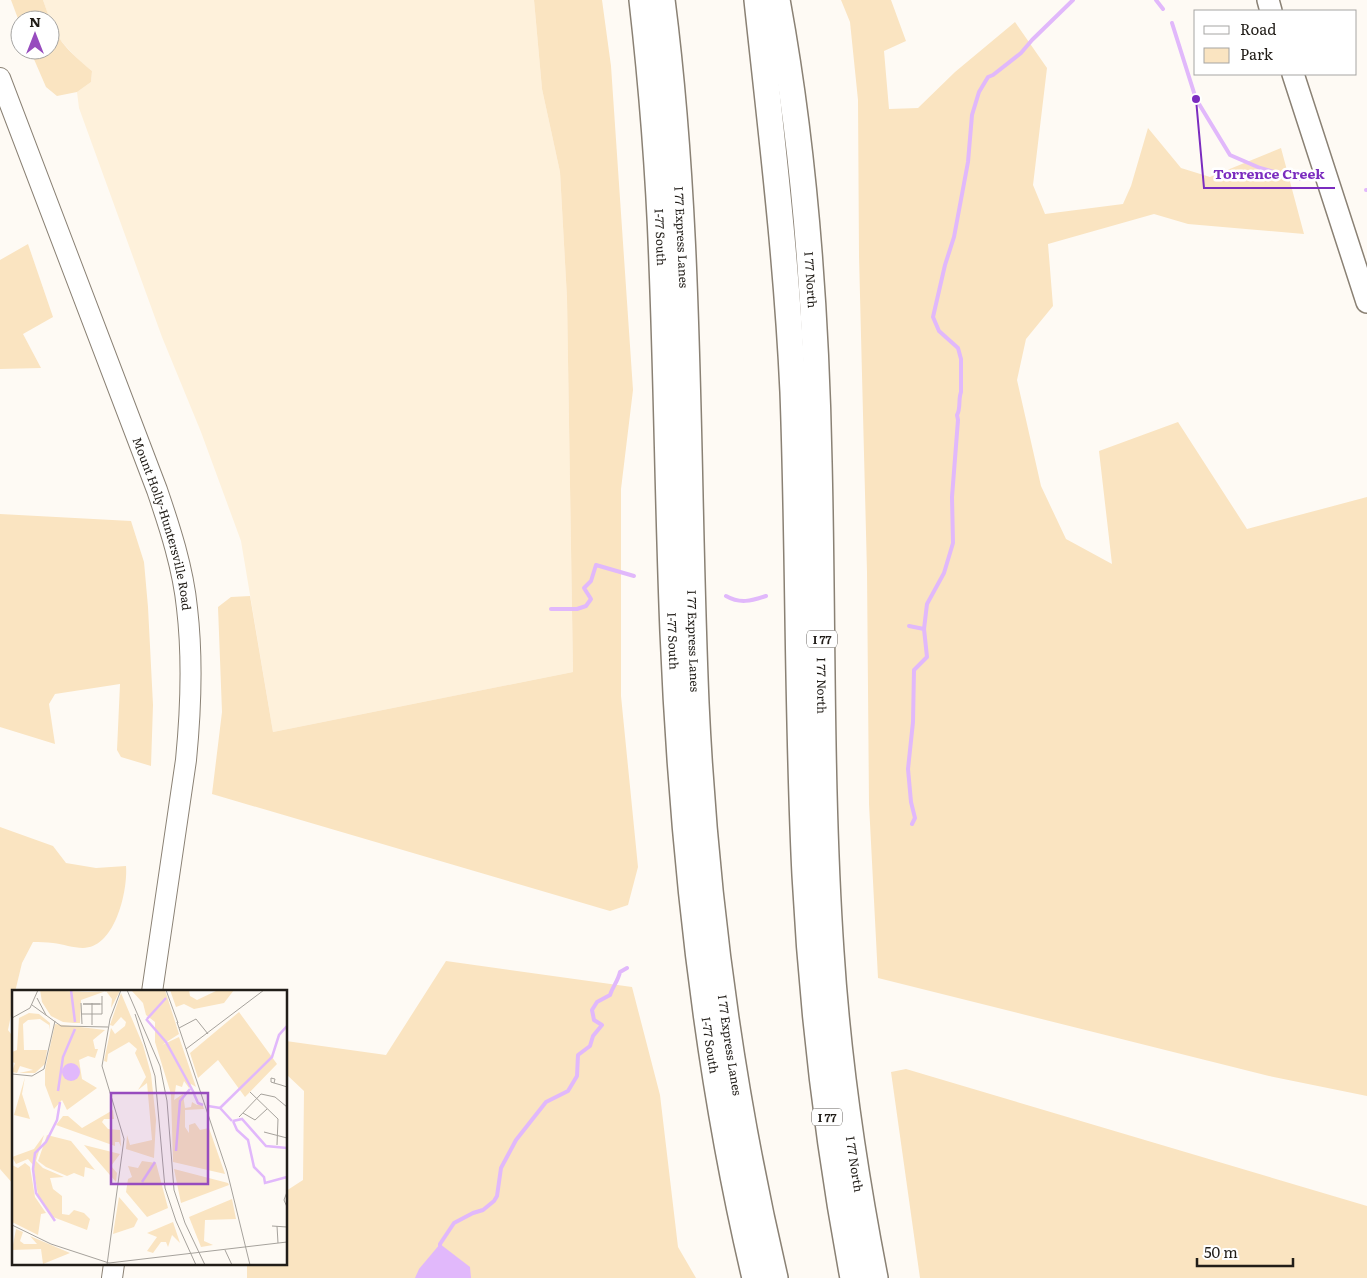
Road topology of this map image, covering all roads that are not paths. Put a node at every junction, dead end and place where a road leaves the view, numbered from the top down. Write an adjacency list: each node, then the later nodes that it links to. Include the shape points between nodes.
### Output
1 (642, 0): 9 (highway, I-77 South, via 663,273 671,597 683,793 712,1057)
2 (662, 0): 10 (highway, I 77 Express Lanes, via 675,120 683,253 694,634 706,845 732,1054)
3 (757, 0): 11 (highway, I 77, via 789,324 800,753 810,944 825,1103)
4 (777, 0): 12 (highway, I 77 North / I 77, via 796,130 814,322 820,472 824,801 832,961 844,1092)
5 (1293, 75): 7 (main road)
6 (0, 78): 8 (main road, Mount Holly-Huntersville Road, via 157,490 178,559 187,606 191,679 189,731)
7 (1367, 302)
8 (152, 990)
9 (755, 1278)
10 (775, 1278)
11 (853, 1278)
12 (875, 1278)

